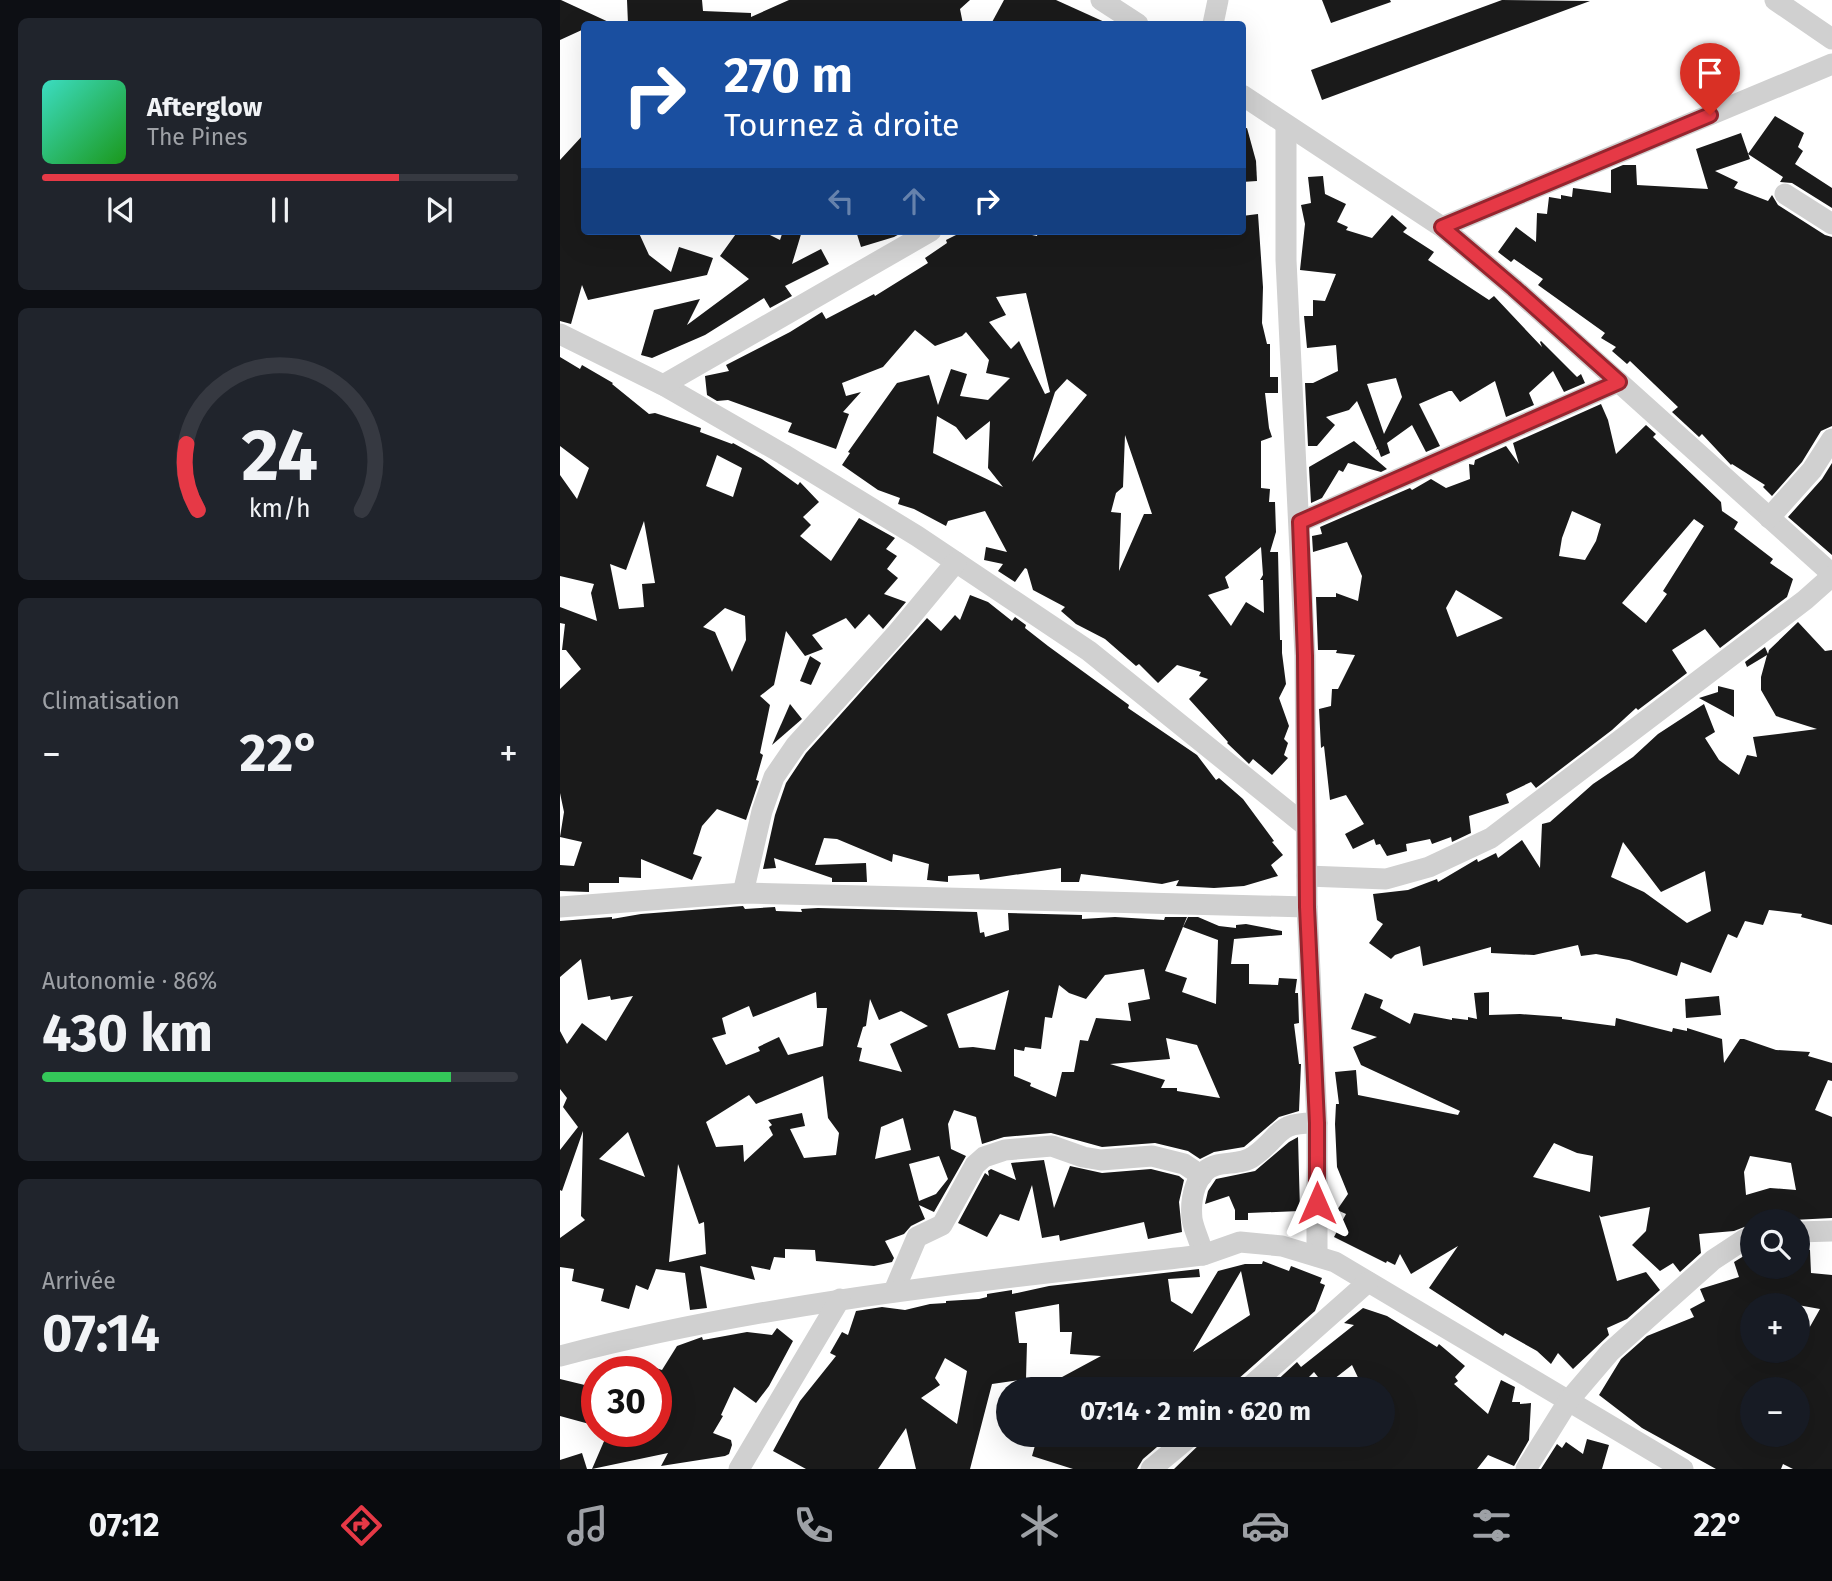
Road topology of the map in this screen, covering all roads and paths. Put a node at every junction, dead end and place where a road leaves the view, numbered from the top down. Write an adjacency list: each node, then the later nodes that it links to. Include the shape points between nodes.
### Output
1 (1101, 0): 4 (street)
2 (1218, 0): 5 (street)
3 (1775, 0): 6 (street)
4 (1133, 21)
5 (1214, 21)
6 (1830, 34)
7 (1832, 64): 12 (street)
8 (1246, 98): 9 (street)
9 (1286, 125): 12 (street); 19 (street, via 1286,260)
10 (1785, 194): 11 (street)
11 (1832, 224)
12 (1442, 227): 15 (street)
13 (924, 235): 16 (street)
14 (560, 334): 16 (street)
15 (1619, 382): 18 (street); 19 (street)
16 (663, 385): 20 (street)
17 (1832, 439): 18 (street, via 1812,470)
18 (1769, 518): 21 (street)
19 (1300, 522): 22 (street)
20 (956, 562): 22 (street, via 1089,651); 24 (street, via 796,745 774,777)
21 (1832, 575): 23 (street, via 1491,838 1429,867 1386,879)
22 (1306, 826): 23 (street)
23 (1307, 876): 26 (street)
24 (743, 893): 25 (street); 26 (street)
25 (560, 907)
26 (1307, 907): 27 (street)
27 (1317, 1123): 28 (street, via 1283,1127 1251,1159 1216,1165); 33 (street)
28 (1202, 1176): 32 (street, via 1195,1186 1192,1221); 35 (street, via 1185,1164 1152,1156 1101,1160 1052,1146 993,1154 975,1165 942,1225 917,1237)
29 (1810, 1231): 30 (street)
30 (1832, 1231)
31 (1740, 1243): 39 (street, via 1703,1269 1610,1353)
32 (1203, 1255): 33 (street, via 1240,1242); 35 (street)
33 (1317, 1255): 34 (street)
34 (1368, 1282): 38 (street); 39 (street)
35 (894, 1291): 36 (street)
36 (840, 1299): 37 (street); 41 (street)
37 (560, 1356)
38 (1261, 1377)
39 (1569, 1400): 43 (street); 44 (street)
40 (1178, 1447): 42 (street)
41 (739, 1469)
42 (1151, 1469)
43 (1526, 1469)
44 (1683, 1469)

